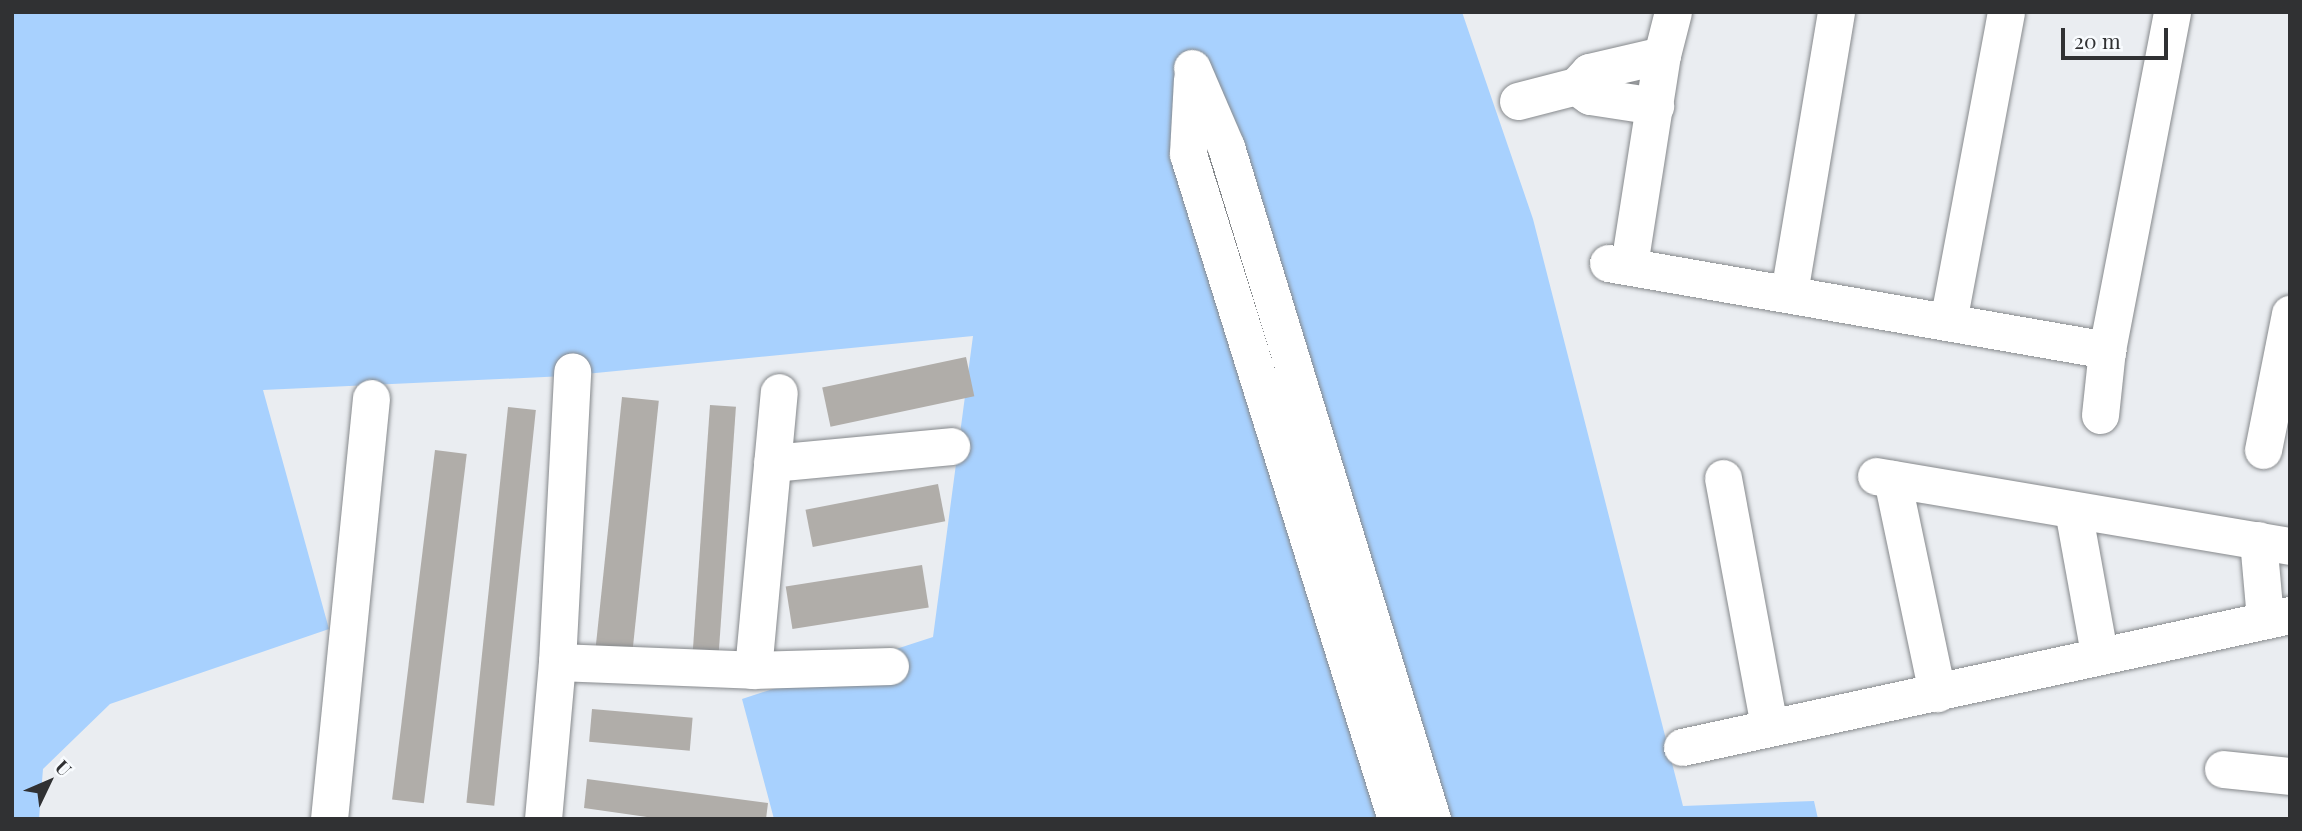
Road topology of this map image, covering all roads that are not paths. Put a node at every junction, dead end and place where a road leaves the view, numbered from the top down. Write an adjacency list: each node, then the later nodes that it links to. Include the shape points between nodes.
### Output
1 (1673, 12): 5 (street)
2 (1836, 12): 9 (street)
3 (2006, 12): 11 (street)
4 (2172, 12): 12 (street)
5 (1662, 55): 6 (street, via 1589,72); 8 (street)
6 (1576, 86): 7 (street); 8 (street, via 1590,96)
7 (1518, 101)
8 (1654, 106): 9 (street, via 1618,264)
9 (1789, 293): 11 (street)
10 (2290, 314): 14 (street)
11 (1948, 321): 12 (street)
12 (2107, 350): 17 (street)
13 (572, 371): 26 (street)
14 (2285, 375): 19 (street)
15 (779, 392): 20 (street)
16 (371, 398): 34 (street)
17 (2099, 415)
18 (950, 446): 20 (street)
19 (2263, 450)
20 (772, 463): 28 (street)
21 (1723, 478): 30 (street)
22 (2073, 510): 23 (street); 25 (street); 29 (street, via 1884,478)
23 (2274, 543): 24 (street)
24 (2277, 617): 25 (street)
25 (2099, 653): 29 (street)
26 (557, 662): 28 (street); 35 (street)
27 (890, 666): 28 (street)
28 (753, 670)
29 (1937, 693): 30 (street)
30 (1769, 725): 31 (street)
31 (1682, 747)
32 (2223, 769): 33 (street)
33 (2290, 776)
34 (329, 819)
35 (543, 819)
36 (1396, 819): 37 (street, via 1188,154 1192,68 1226,147)
37 (1432, 819)

